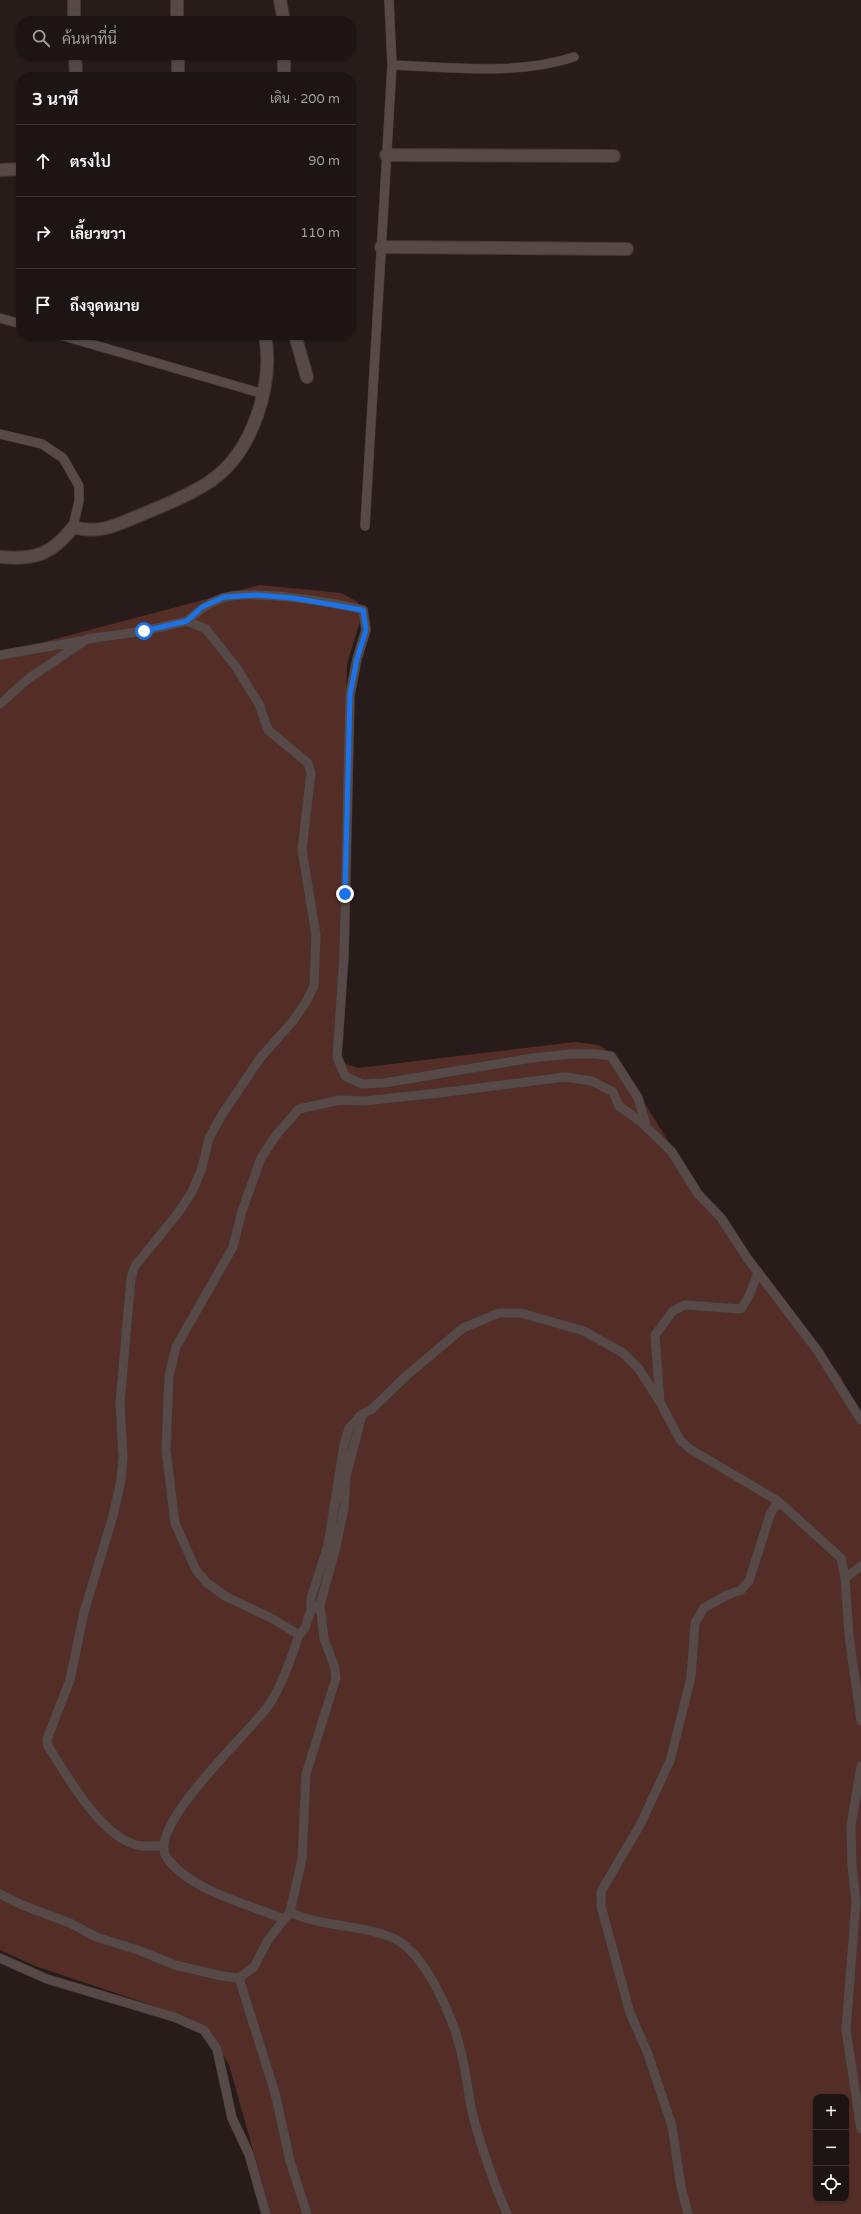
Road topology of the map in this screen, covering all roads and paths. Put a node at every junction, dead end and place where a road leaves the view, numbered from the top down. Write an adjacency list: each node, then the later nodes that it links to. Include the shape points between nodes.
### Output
1 (74, 0): 5 (street)
2 (177, 0): 6 (street)
3 (280, 0): 7 (street)
4 (389, 0): 12 (lane)
5 (74, 16)
6 (177, 16)
7 (283, 16)
8 (574, 57): 12 (lane, via 552,64 512,70)
9 (75, 60): 13 (street)
10 (178, 60): 14 (street)
11 (284, 60): 15 (street)
12 (392, 65): 16 (lane)
13 (76, 72)
14 (178, 72)
15 (284, 72)
16 (386, 155): 17 (street); 20 (lane)
17 (614, 156)
18 (16, 169): 19 (street)
19 (0, 170)
20 (381, 247): 21 (street); 30 (lane)
21 (628, 249)
22 (0, 318): 23 (lane)
23 (16, 323)
24 (77, 340): 28 (lane)
25 (266, 340): 28 (street)
26 (296, 340): 27 (street)
27 (307, 377)
28 (264, 394): 31 (street, via 251,431 234,458 212,480 158,508 114,526 88,531)
29 (0, 434): 31 (lane, via 42,444 63,458 79,486 79,501)
30 (365, 526)
31 (73, 527): 32 (street, via 60,542 43,554 16,559)
32 (0, 558)
33 (187, 621): 34 (lane); 37 (lane, via 202,607 224,597 257,595 293,598 363,610 366,630 350,695 344,955 337,1057 345,1076 362,1084 384,1083 532,1058 571,1054 611,1056 638,1098); 51 (lane, via 206,629 236,667 259,704 268,730 308,763 311,773 302,850 316,936 314,986 306,1002 261,1057 223,1113 209,1138 202,1168 192,1192 178,1214 135,1266 131,1278 120,1403 123,1457 121,1480 113,1516 84,1612 70,1680 48,1739 48,1746 96,1817 125,1840 136,1845)
34 (87, 640): 35 (lane); 36 (lane, via 28,679)
35 (0, 655)
36 (0, 704)
37 (648, 1129): 38 (lane, via 671,1151 698,1194 721,1218); 48 (lane, via 619,1106 613,1092 592,1081 565,1077 364,1101 340,1100 299,1109 277,1134 261,1158 242,1211 233,1246 176,1347 169,1376 166,1450 175,1523 196,1570 207,1583 225,1596 275,1620)
38 (758, 1272): 39 (lane, via 750,1296 741,1310 685,1305 673,1311 662,1323 655,1335); 41 (lane, via 817,1350)
39 (660, 1402): 40 (lane, via 639,1369 623,1353 584,1331 521,1313 500,1313 463,1328 406,1376 371,1410); 43 (lane, via 680,1440 690,1449)
40 (362, 1414): 42 (lane); 42 (lane, via 349,1428 344,1445)
41 (861, 1420)
42 (343, 1475): 46 (lane, via 344,1508); 47 (lane, via 328,1545 311,1598)
43 (778, 1501): 45 (lane, via 841,1558); 60 (lane, via 770,1515 749,1581 741,1590 704,1608 695,1623 691,1677 670,1761 640,1825 601,1892 601,1906 630,2013 648,2054 672,2126 681,2187)
44 (861, 1566): 45 (lane)
45 (845, 1578): 49 (lane, via 849,1636)
46 (320, 1605): 47 (lane); 53 (lane, via 324,1639 336,1678 306,1774 302,1860)
47 (311, 1610): 48 (lane, via 305,1628)
48 (299, 1635): 51 (lane, via 287,1670 269,1705 201,1781 166,1833)
49 (861, 1721)
50 (861, 1766): 56 (lane, via 851,1826 856,1902 846,2030)
51 (163, 1846): 53 (lane, via 166,1858 213,1893)
52 (0, 1894): 55 (lane, via 70,1923 96,1937 175,1965)
53 (287, 1916): 55 (lane, via 268,1940 254,1967); 59 (lane, via 358,1929 395,1939 415,1956 429,1975 454,2030 475,2121)
54 (0, 1958): 57 (lane, via 47,1979 174,2017 204,2030 217,2049 232,2118 248,2154)
55 (239, 1978): 58 (lane, via 275,2093 290,2161)
56 (861, 2129)
57 (266, 2214)
58 (307, 2214)
59 (507, 2214)
60 (688, 2214)

